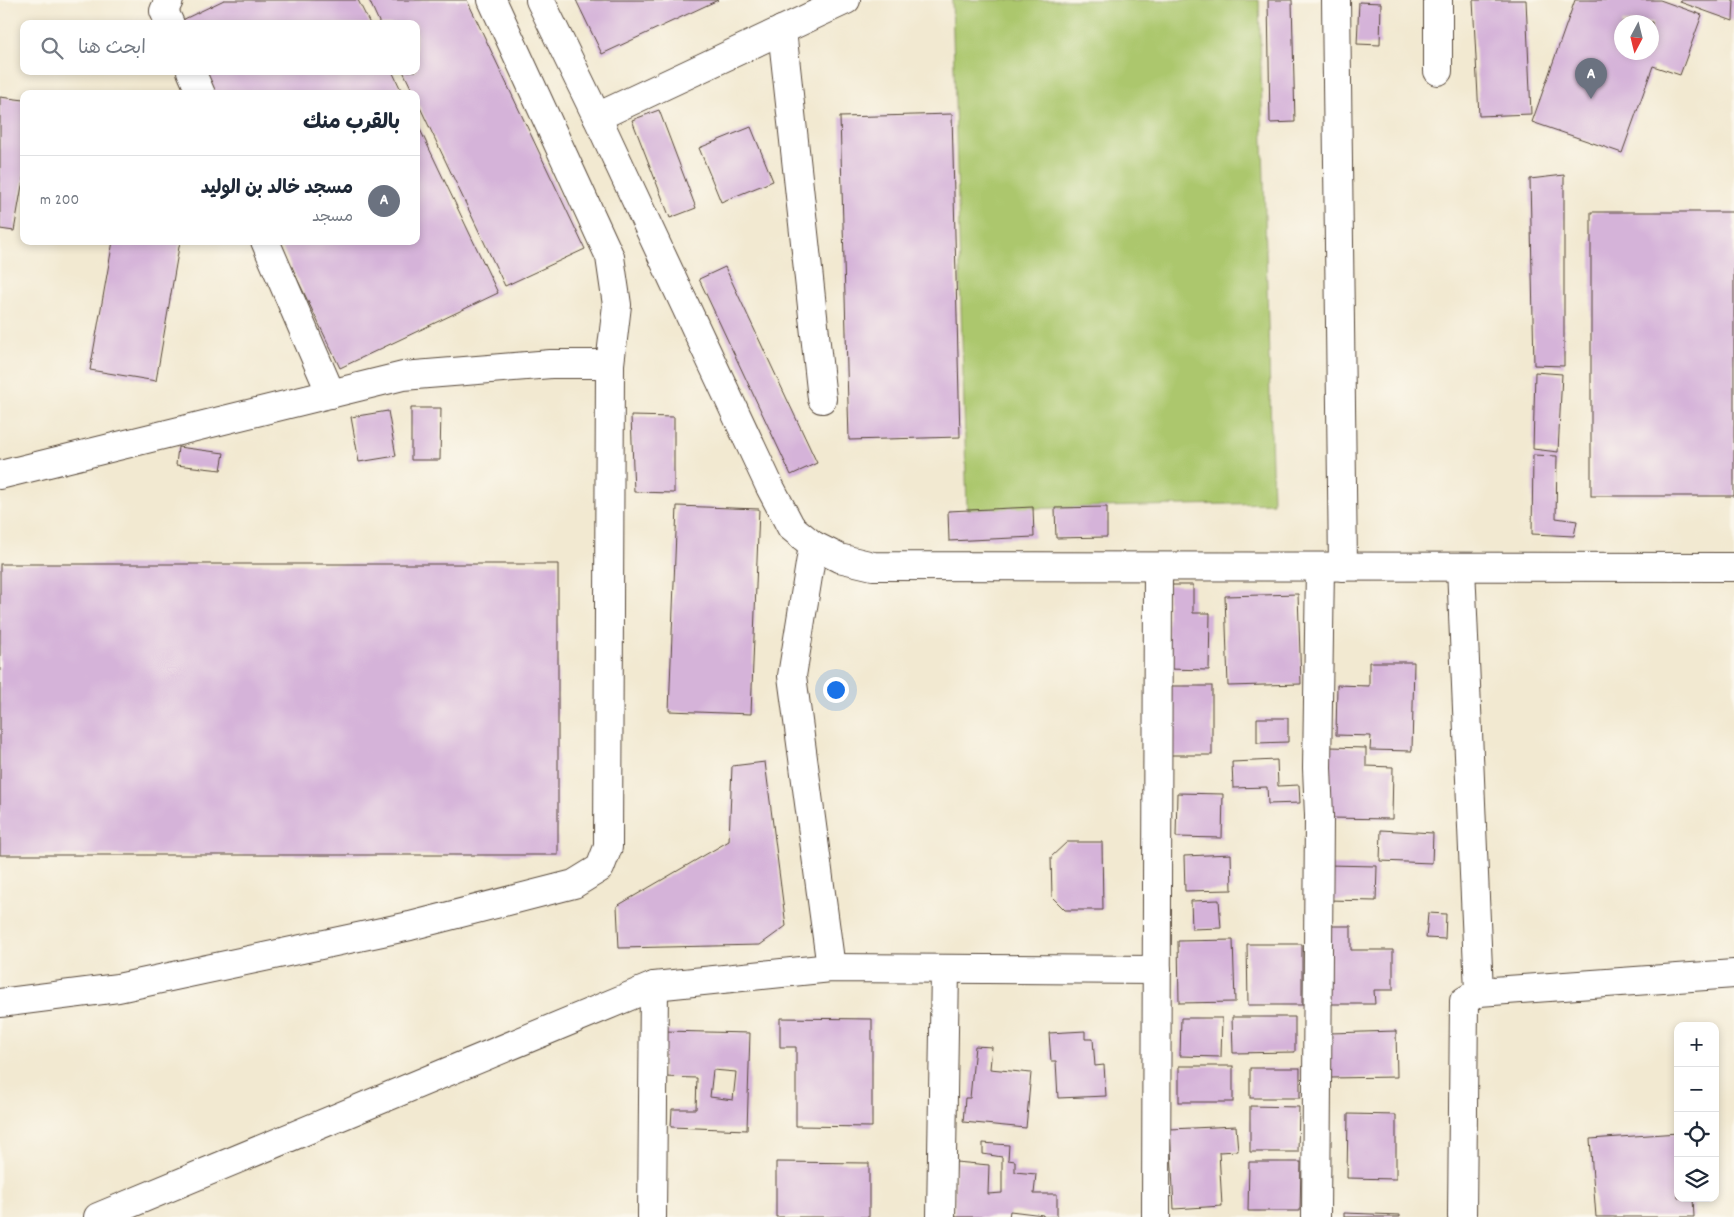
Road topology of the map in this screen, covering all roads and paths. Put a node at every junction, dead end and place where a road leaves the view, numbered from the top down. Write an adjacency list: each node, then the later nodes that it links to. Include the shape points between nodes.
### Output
1 (169, 0): 7 (street, via 164,11)
2 (492, 0): 14 (street, via 610,257 617,305)
3 (540, 0): 12 (street)
4 (1336, 0): 20 (street)
5 (1438, 0): 9 (street)
6 (839, 1): 8 (street)
7 (168, 20)
8 (782, 30): 12 (street); 16 (street)
9 (1438, 71)
10 (193, 75): 11 (street)
11 (199, 90)
12 (597, 117): 18 (street, via 770,487 791,527)
13 (267, 245): 15 (street)
14 (610, 364): 15 (street, via 551,364 403,376); 29 (street, via 608,847 600,868 574,884 410,926 118,988)
15 (331, 394): 17 (street)
16 (822, 399)
17 (0, 475)
18 (813, 545): 19 (street, via 839,558 873,566); 23 (street, via 792,676)
19 (1158, 567): 20 (street); 25 (street)
20 (1331, 567): 21 (street); 34 (street, via 1317,768)
21 (1461, 567): 22 (street); 28 (street)
22 (1734, 567)
23 (831, 968): 24 (street); 27 (street)
24 (945, 969): 25 (street); 32 (street)
25 (1157, 970): 33 (street)
26 (1734, 974): 28 (street)
27 (654, 986): 30 (street); 31 (street)
28 (1479, 992): 35 (street, via 1464,1001)
29 (0, 1003)
30 (98, 1217)
31 (652, 1217)
32 (941, 1217)
33 (1156, 1217)
34 (1316, 1217)
35 (1462, 1217)

